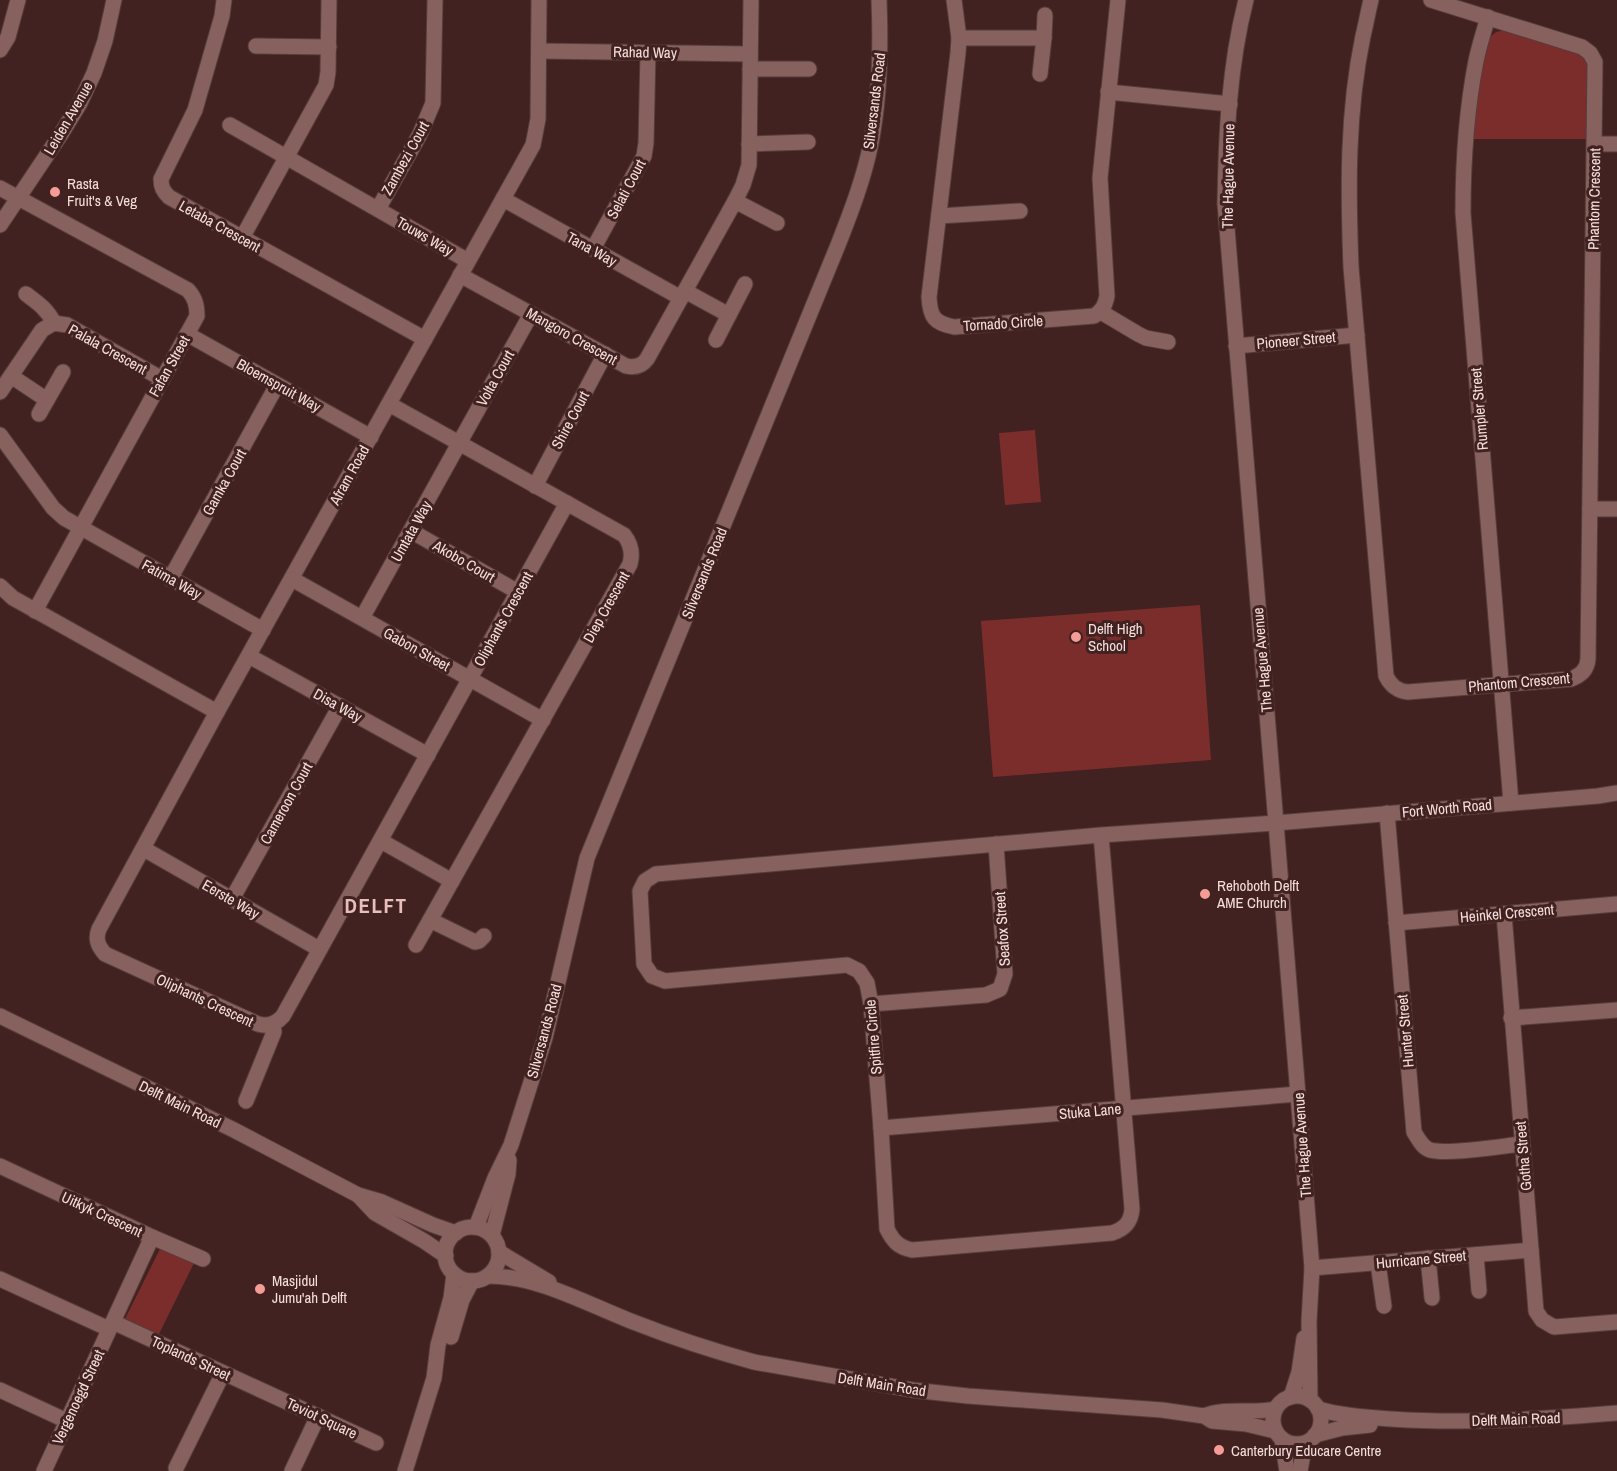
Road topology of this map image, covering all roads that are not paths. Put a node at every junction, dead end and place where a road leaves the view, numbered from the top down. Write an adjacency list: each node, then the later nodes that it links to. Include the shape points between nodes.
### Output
1 (18, 0): 20 (street, via 8,37)
2 (114, 0): 35 (street, Leiden Avenue, via 105,41 80,103)
3 (224, 0): 43 (street, Letaba Crescent, via 195,110 161,183 169,197)
4 (329, 0): 19 (street)
5 (435, 0): 38 (street, Zambezi Court, via 433,103)
6 (539, 0): 21 (street, Afram Road)
7 (751, 0): 23 (street, Mangoro Crescent)
8 (879, 0): 119 (street, Silversands Road, via 879,83 863,173 829,268 587,858 545,1038)
9 (954, 0): 16 (street, Tornado Circle)
10 (1118, 0): 26 (street)
11 (1246, 0): 27 (street, The Hague Avenue)
12 (1371, 0): 55 (street, Phantom Crescent, via 1356,73 1349,146 1348,206)
13 (1431, 0): 15 (street, Phantom Crescent)
14 (1045, 15): 17 (street)
15 (1488, 16): 31 (street, Phantom Crescent, via 1590,53 1596,68); 87 (street, Rumpler Street, via 1476,61 1466,129 1463,213)
16 (959, 38): 17 (street); 40 (street, Tornado Circle)
17 (1044, 38): 25 (street)
18 (256, 46): 19 (street)
19 (329, 47): 33 (street, via 326,85)
20 (0, 50)
21 (539, 51): 22 (street, Rahad Way); 36 (street, Afram Road, via 536,132)
22 (648, 52): 23 (street, Rahad Way); 44 (street, Selati Court, via 644,156)
23 (750, 62): 24 (street); 30 (street, Mangoro Crescent)
24 (809, 69)
25 (1040, 74)
26 (1108, 92): 27 (street); 50 (street, via 1100,178 1107,296)
27 (1230, 104): 59 (street, The Hague Avenue, via 1225,204)
28 (230, 124): 33 (street, Touws Way)
29 (808, 142): 30 (street)
30 (749, 144): 37 (street, Mangoro Crescent, via 749,165)
31 (1594, 144): 32 (street); 74 (street, Phantom Crescent)
32 (1617, 144)
33 (287, 157): 38 (street, Touws Way); 43 (street)
34 (0, 188): 35 (street, Fafan Street)
35 (18, 199): 42 (street, Leiden Avenue); 54 (street, Fafan Street, via 188,290 194,296 197,316)
36 (503, 199): 44 (street, Tana Way); 45 (street, Afram Road)
37 (735, 201): 41 (street); 49 (street, Mangoro Crescent)
38 (378, 209): 45 (street, Touws Way)
39 (1020, 211): 40 (street)
40 (939, 216): 50 (street, Tornado Circle, via 929,308 934,319 943,325 1073,318)
41 (777, 223)
42 (0, 225)
43 (242, 238): 56 (street, Letaba Crescent)
44 (593, 249): 49 (street, Tana Way)
45 (468, 261): 46 (street, Afram Road)
46 (460, 275): 51 (street, Mangoro Crescent); 56 (street, Afram Road)
47 (745, 284): 52 (street)
48 (26, 294): 53 (street, Palala Crescent, via 43,306)
49 (683, 294): 52 (street); 60 (street, Mangoro Crescent, via 644,364 630,367)
50 (1101, 312): 58 (street, via 1146,338)
51 (531, 314): 60 (street, Mangoro Crescent); 71 (street, Volta Court)
52 (729, 315): 57 (street)
53 (54, 323): 62 (street, Palala Crescent, via 42,330); 63 (street, Palala Crescent, via 67,325)
54 (187, 334): 63 (street, Fafan Street); 64 (street, Bloemspruit Way)
55 (1357, 335): 59 (street, Pioneer Street); 87 (street, Phantom Crescent, via 1386,676 1403,692)
56 (425, 339): 67 (street, Afram Road)
57 (716, 340)
58 (1168, 342)
59 (1236, 346): 95 (street, The Hague Avenue)
60 (605, 354): 72 (street, Shire Court)
61 (63, 372): 66 (street)
62 (11, 376): 65 (street, Palala Crescent); 66 (street)
63 (162, 379): 76 (street, Fafan Street)
64 (277, 385): 70 (street, Bloemspruit Way); 78 (street, Gamka Court)
65 (0, 392)
66 (47, 400): 68 (street)
67 (389, 404): 70 (street, Afram Road); 71 (street, Diep Crescent)
68 (39, 414)
69 (0, 435): 76 (street, via 53,508)
70 (370, 437): 79 (street, Afram Road)
71 (459, 443): 72 (street, Diep Crescent); 77 (street, Umtata Way)
72 (536, 486): 73 (street, Diep Crescent)
73 (567, 503): 81 (street, Oliphants Crescent); 90 (street, Diep Crescent, via 624,535 632,557)
74 (1590, 509): 75 (street); 87 (street, Phantom Crescent, via 1586,668 1571,679)
75 (1617, 509)
76 (80, 528): 78 (street, Fatima Way); 82 (street, Fafan Street)
77 (411, 531): 81 (street, Akobo Court); 83 (street, Umtata Way)
78 (170, 579): 84 (street, Fatima Way)
79 (292, 579): 83 (street, Gabon Street); 84 (street, Afram Road)
80 (0, 586): 82 (street)
81 (518, 592): 86 (street, Oliphants Crescent)
82 (35, 611): 89 (street)
83 (362, 618): 86 (street, Gabon Street)
84 (263, 630): 85 (street, Afram Road)
85 (249, 656): 88 (street, Disa Way); 89 (street, Afram Road)
86 (470, 679): 90 (street, Gabon Street); 91 (street, Oliphants Crescent)
87 (1503, 684): 93 (street, Rumpler Street)
88 (340, 706): 91 (street, Disa Way); 101 (street, Cameroon Court)
89 (217, 712): 99 (street, Oliphants Crescent)
90 (543, 720): 100 (street, Diep Crescent)
91 (428, 754): 97 (street, Oliphants Crescent)
92 (1617, 793): 93 (street, Fort Worth Road)
93 (1511, 803): 94 (street, Fort Worth Road)
94 (1387, 813): 95 (street, Fort Worth Road); 105 (street, Hunter Street)
95 (1276, 823): 96 (street, Spitfire Circle); 114 (street, The Hague Avenue)
96 (1101, 835): 98 (street, Spitfire Circle); 116 (street, Spitfire Circle)
97 (381, 840): 100 (street); 108 (street, Oliphants Crescent)
98 (996, 844): 109 (street, Seafox Street, via 1005,974 1000,989 986,995); 109 (street, Spitfire Circle, via 662,873 650,876 642,885 644,964 656,979 847,965 859,971 867,983)
99 (144, 849): 101 (street, Eerste Way); 113 (street, Oliphants Crescent, via 99,929 101,949 258,1024)
100 (452, 881): 104 (street, Diep Crescent)
101 (232, 899): 108 (street, Eerste Way)
102 (1617, 904): 103 (street, Heinkel Crescent)
103 (1504, 914): 105 (street, Heinkel Crescent); 112 (street, Gotha Street)
104 (430, 920): 106 (street, via 475,942); 107 (street, Diep Crescent)
105 (1396, 923): 118 (street, Hunter Street, via 1414,1132 1422,1146 1431,1150)
106 (484, 936)
107 (416, 945)
108 (319, 949): 113 (street, Oliphants Crescent, via 283,1016)
109 (871, 1004): 117 (street, Spitfire Circle)
110 (1617, 1010): 112 (street)
111 (0, 1017): 121 (street, Delft Main Road)
112 (1511, 1018): 118 (street, Gotha Street)
113 (273, 1024): 115 (street, via 274,1032)
114 (1298, 1094): 116 (street, Stuka Lane); 133 (street, The Hague Avenue)
115 (246, 1101)
116 (1125, 1108): 117 (street, Stuka Lane); 117 (street, Spitfire Circle, via 1132,1209 1122,1229 912,1250 892,1240 887,1229)
117 (881, 1128)
118 (1522, 1144): 126 (street, Gotha Street)
119 (511, 1145): 122 (street, Silversands Road); 124 (street, Silversands Road, via 508,1174)
120 (0, 1166): 125 (street, Uitkyk Crescent)
121 (358, 1195): 123 (street, Delft Main Road); 129 (street, Delft Main Road, via 375,1213)
122 (476, 1227): 123 (street); 124 (street)
123 (456, 1233): 129 (street, via 448,1243)
124 (492, 1235): 127 (street)
125 (152, 1237): 131 (street); 144 (street, Uitkyk Crescent)
126 (1531, 1250): 128 (street, Hurricane Street); 143 (street, Gotha Street, via 1535,1305 1542,1320 1554,1327)
127 (499, 1252): 135 (street, via 495,1270); 139 (street, Delft Main Road)
128 (1476, 1255): 130 (street, Hurricane Street); 138 (street)
129 (446, 1256): 134 (street)
130 (1428, 1258): 132 (street, Hurricane Street); 140 (street)
131 (203, 1259)
132 (1378, 1263): 133 (street, Hurricane Street); 141 (street)
133 (1312, 1268): 142 (street, The Hague Avenue)
134 (454, 1274): 137 (street); 146 (street)
135 (488, 1276): 137 (street); 139 (street, Delft Main Road, via 524,1281)
136 (0, 1279): 144 (street, Toplands Street)
137 (472, 1281): 146 (street)
138 (1479, 1291)
139 (572, 1296): 154 (street, Delft Main Road, via 637,1324 754,1362 913,1390)
140 (1432, 1298)
141 (1384, 1306)
142 (1310, 1322): 149 (street, The Hague Avenue); 150 (street, The Hague Avenue)
143 (1617, 1322)
144 (111, 1326): 145 (street, Toplands Street); 156 (street, Vergenoegd Street)
145 (223, 1373): 148 (street, Toplands Street); 160 (street)
146 (434, 1378): 163 (street)
147 (0, 1390): 156 (street)
148 (269, 1394): 153 (street, Teviot Square)
149 (1291, 1397): 150 (street, via 1300,1396); 151 (street)
150 (1314, 1404): 155 (street, Delft Main Road, via 1343,1415); 158 (street, via 1321,1423)
151 (1275, 1409): 154 (street, Delft Main Road, via 1231,1410); 157 (street, via 1273,1420)
152 (1617, 1413): 155 (street, Delft Main Road, via 1526,1420)
153 (318, 1416): 159 (street, Teviot Square); 162 (street)
154 (1204, 1416): 157 (street, Delft Main Road)
155 (1414, 1420): 158 (street, Delft Main Road, via 1342,1428)
156 (67, 1421): 161 (street, Vergenoegd Street)
157 (1279, 1435): 158 (street, via 1293,1444); 164 (street)
158 (1310, 1439): 165 (street)
159 (376, 1443)
160 (176, 1468)
161 (44, 1471)
162 (292, 1471)
163 (405, 1471)
164 (1287, 1471)
165 (1300, 1471)

